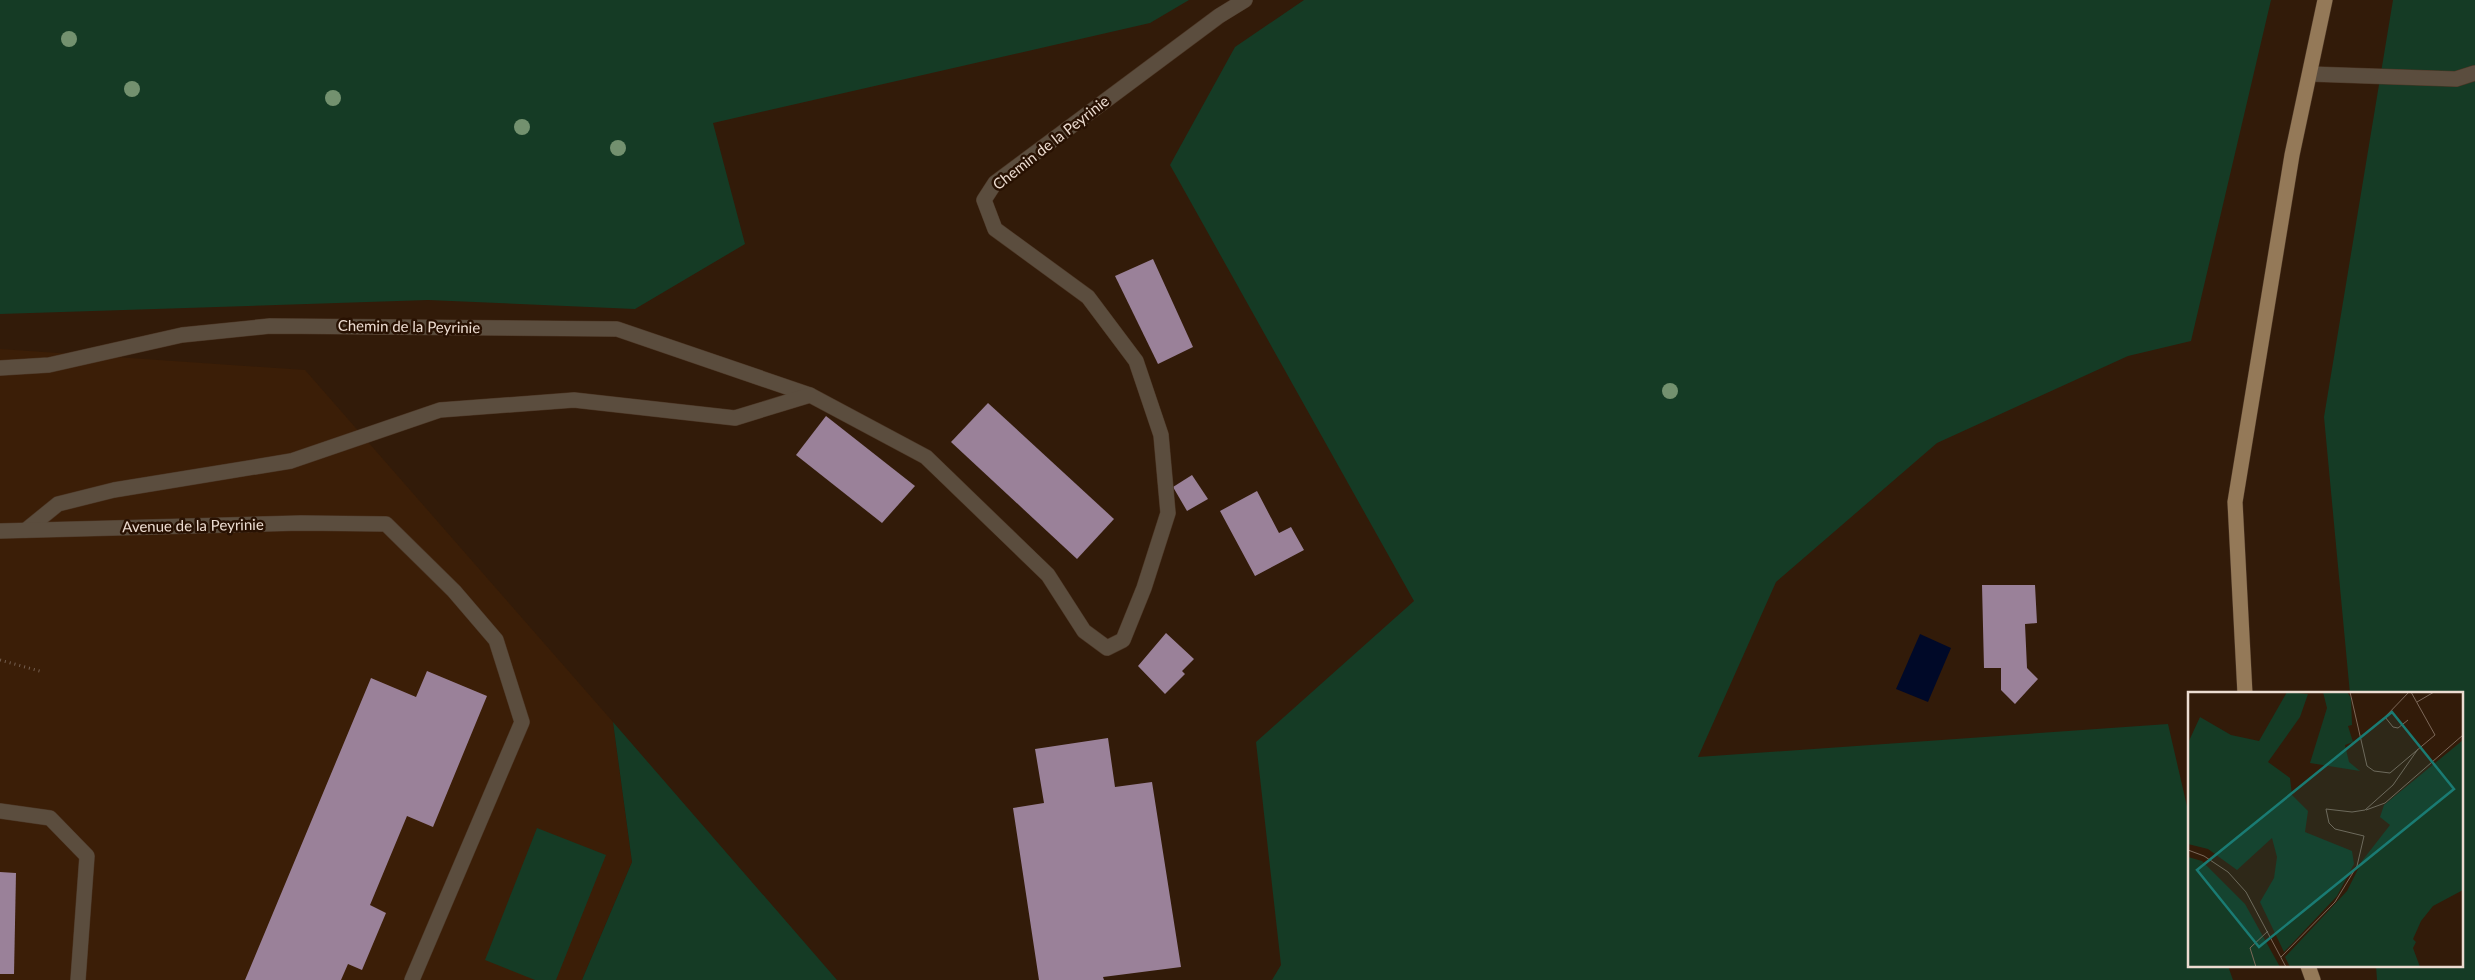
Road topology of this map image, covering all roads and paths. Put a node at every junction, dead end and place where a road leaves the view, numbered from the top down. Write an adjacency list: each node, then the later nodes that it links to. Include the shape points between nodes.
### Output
1 (1245, 0): 6 (street, Chemin de la Peyrinie, via 1212,21 995,183 984,200 995,229 1088,297 1136,361 1161,435 1168,513 1123,640 1107,648 1084,631 1048,575 926,457)
2 (2325, 0): 4 (main road)
3 (2475, 73): 4 (street, via 2456,79)
4 (2310, 74): 11 (main road, via 2292,155 2236,502)
5 (0, 368): 6 (street, Chemin de la Peyrinie, via 49,365 182,335 270,326 617,329)
6 (810, 394): 8 (street, via 735,418 574,400 440,410 291,461 114,490 58,504)
7 (0, 530): 8 (street, Avenue de la Peyrinie)
8 (26, 530): 15 (street, Avenue de la Peyrinie, via 386,524 454,591 496,640 522,722)
9 (0, 660): 10 (path)
10 (43, 672)
11 (2245, 692)
12 (0, 811): 14 (street, via 50,818 87,856)
13 (2309, 968): 16 (main road)
14 (78, 980)
15 (412, 980)
16 (2313, 980)

